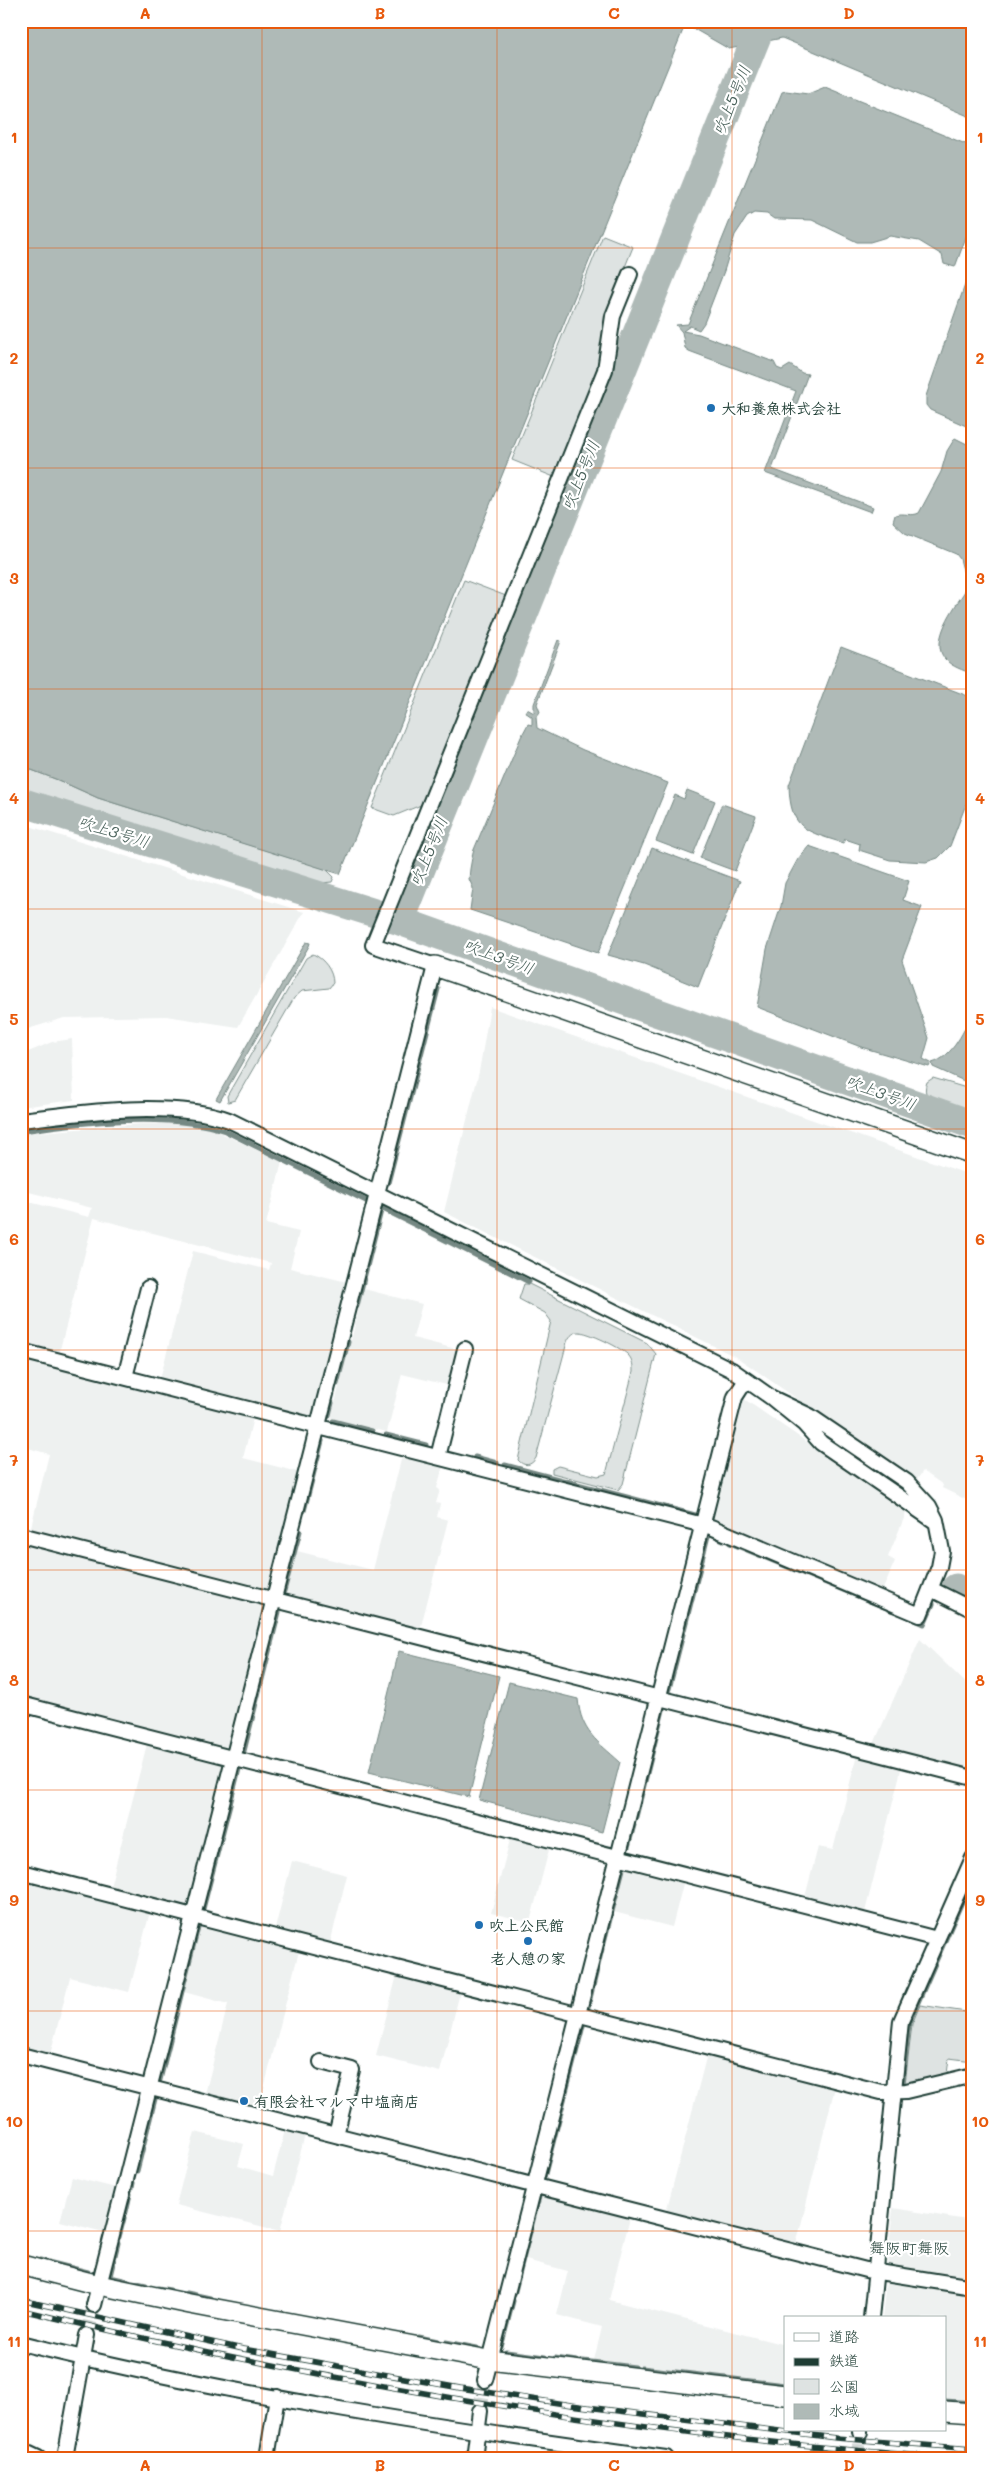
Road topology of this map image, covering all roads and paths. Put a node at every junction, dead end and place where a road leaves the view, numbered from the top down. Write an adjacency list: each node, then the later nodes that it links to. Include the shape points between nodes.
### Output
1 (630, 274): 2 (street, via 613,316 605,370 373,945)
2 (435, 966): 4 (street); 5 (street)
3 (21, 1120): 5 (street, via 140,1111 212,1114)
4 (973, 1154)
5 (377, 1194): 10 (street, via 732,1370); 11 (street)
6 (148, 1288): 9 (street)
7 (465, 1349): 12 (street)
8 (21, 1351): 9 (street)
9 (125, 1377): 11 (street)
10 (746, 1380): 13 (street, via 735,1397); 15 (street, via 804,1424 821,1443 937,1523 942,1551)
11 (317, 1426): 12 (street); 16 (street)
12 (438, 1457): 13 (street)
13 (702, 1524): 15 (street, via 920,1614); 18 (street)
14 (21, 1535): 16 (street)
15 (931, 1589): 17 (street)
16 (273, 1599): 18 (street); 20 (street)
17 (973, 1610)
18 (658, 1698): 21 (street); 22 (street)
19 (21, 1704): 20 (street)
20 (233, 1758): 22 (street); 26 (street)
21 (973, 1778)
22 (617, 1856): 27 (street); 28 (street)
23 (973, 1858): 25 (street)
24 (21, 1872): 26 (street)
25 (967, 1885): 27 (street)
26 (192, 1916): 28 (street); 32 (street)
27 (937, 1939): 33 (street, via 901,2021)
28 (577, 2014): 33 (street, via 881,2092); 35 (street)
29 (21, 2055): 32 (street)
30 (321, 2062): 34 (street, via 352,2070)
31 (973, 2075): 33 (street, via 906,2091)
32 (149, 2087): 34 (street); 38 (street)
33 (893, 2091): 37 (street)
34 (336, 2135): 35 (street)
35 (533, 2186): 37 (street); 45 (street)
36 (21, 2265): 38 (street)
37 (876, 2272): 39 (street); 41 (street)
38 (99, 2285): 40 (street); 45 (street)
39 (973, 2286)
40 (94, 2306)
41 (871, 2316)
42 (87, 2335): 44 (street)
43 (21, 2343): 44 (street)
44 (81, 2358): 48 (street); 55 (street)
45 (489, 2360): 46 (street); 47 (street)
46 (485, 2380)
47 (784, 2395)
48 (277, 2397): 52 (street); 56 (street)
49 (480, 2411): 52 (street)
50 (946, 2411): 51 (street)
51 (973, 2413)
52 (477, 2433): 57 (street); 58 (street)
53 (21, 2450): 54 (street)
54 (38, 2458)
55 (65, 2458)
56 (267, 2458)
57 (474, 2458)
58 (666, 2458)

